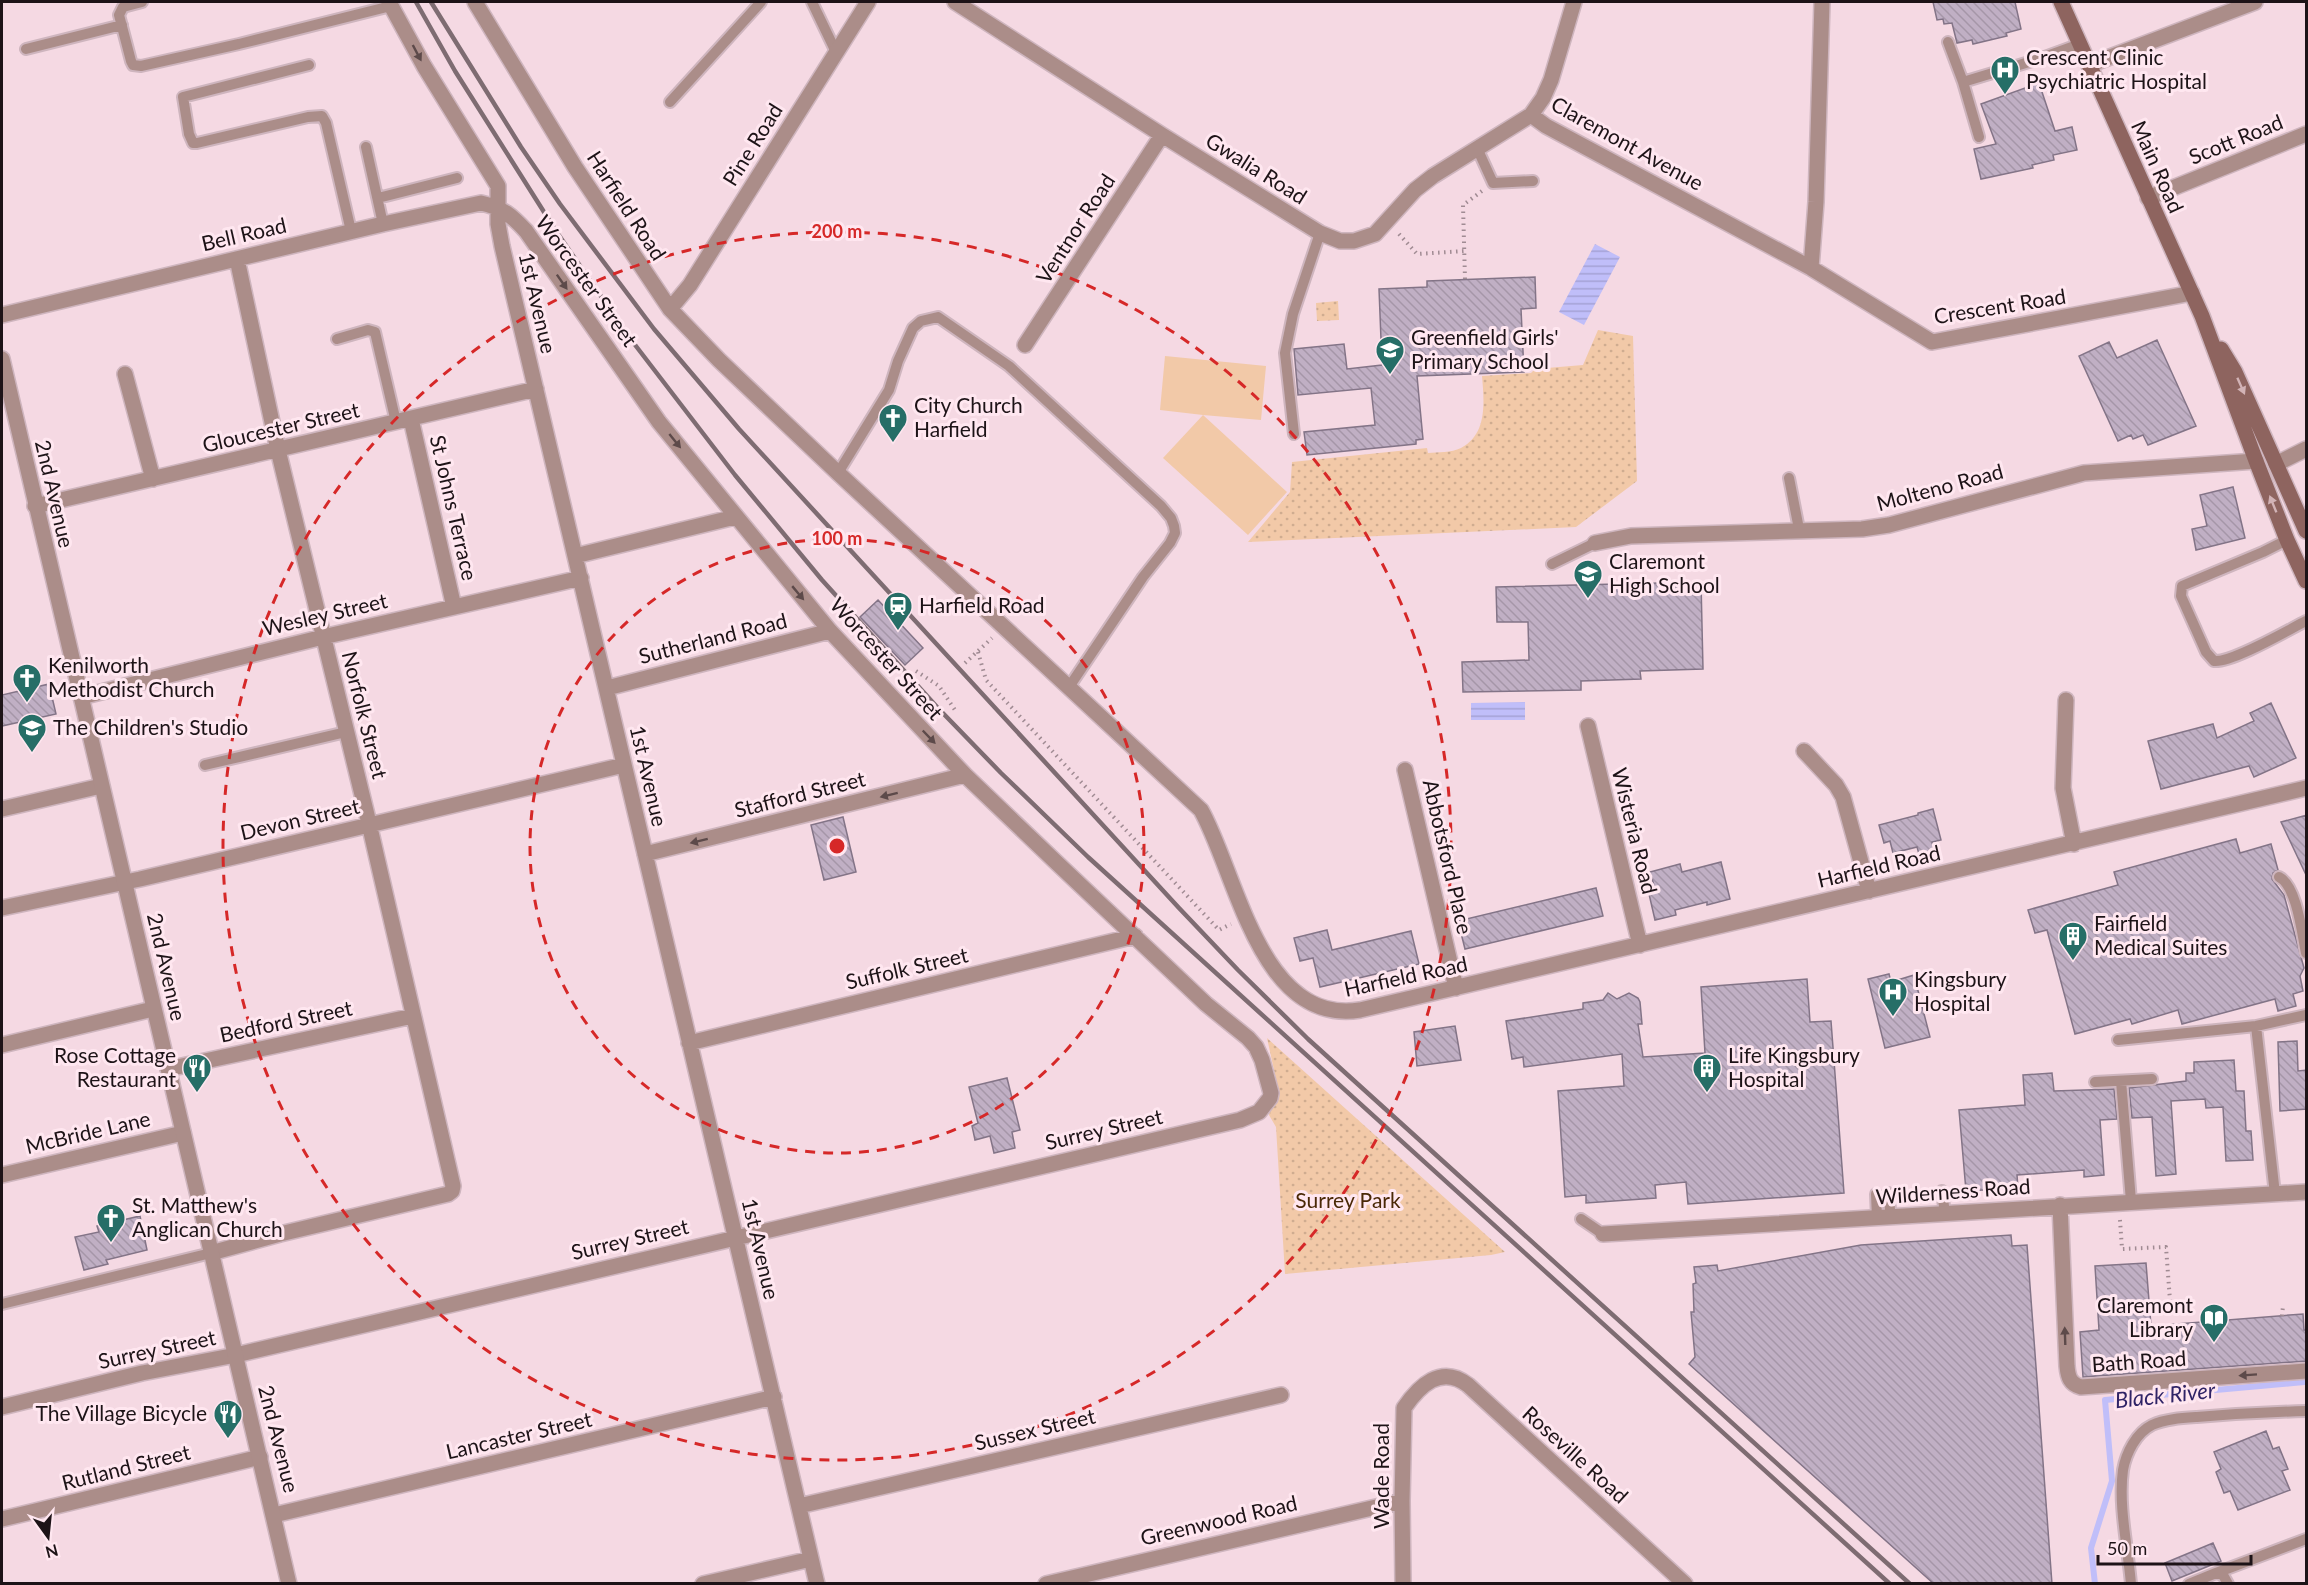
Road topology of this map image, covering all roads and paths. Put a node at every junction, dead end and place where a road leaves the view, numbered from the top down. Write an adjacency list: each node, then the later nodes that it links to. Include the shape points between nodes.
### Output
1 (142, 2): 12 (lane, via 123,7 119,15)
2 (761, 2): 20 (lane)
3 (812, 2): 16 (lane)
4 (868, 2): 16 (street, Pine Road)
5 (955, 2): 23 (street, Gwalia Road)
6 (1574, 2): 21 (street, Claremont Avenue, via 1551,81)
7 (1822, 2): 39 (street)
8 (2061, 2): 14 (main road, Main Road)
9 (2255, 2): 18 (street)
10 (479, 3): 42 (street, Harfield Road, via 575,167)
11 (390, 4): 12 (lane, via 141,66 131,61); 32 (street, 1st Avenue, one-way to 32, via 498,186)
12 (122, 25): 15 (lane)
13 (1948, 42): 19 (lane)
14 (2080, 44): 18 (main road, Main Road); 19 (lane)
15 (26, 49)
16 (836, 52): 42 (street, Pine Road, via 690,285)
17 (309, 65): 34 (lane, via 188,94 182,100 189,134 197,143 322,116)
18 (2089, 65): 31 (main road, Main Road)
19 (1963, 82): 24 (lane)
20 (670, 102)
21 (1531, 115): 26 (street, Gwalia Road); 39 (street, Claremont Avenue)
22 (2307, 134): 31 (street, Scott Road)
23 (1162, 135): 35 (street, Gwalia Road); 46 (street, Ventnor Road)
24 (1979, 137)
25 (366, 147): 30 (lane)
26 (1477, 148): 29 (lane); 35 (street, Gwalia Road, via 1415,189 1375,234 1340,241)
27 (457, 178): 30 (lane)
28 (1533, 181): 29 (lane)
29 (1493, 183): 37 (path, via 1463,205)
30 (378, 198): 33 (lane)
31 (2148, 198): 41 (main road, Main Road)
32 (497, 207): 33 (street, Bell Road, via 482,203); 49 (street, 1st Avenue, via 502,246); 60 (street, Worcester Street, one-way to 60, via 526,231 659,422)
33 (383, 224): 34 (street, Bell Road)
34 (351, 231): 38 (street, Bell Road)
35 (1320, 233): 51 (lane, via 1293,314 1286,353)
36 (1399, 234): 37 (path, via 1417,254)
37 (1464, 251): 40 (path)
38 (237, 259): 43 (street, Bell Road); 53 (street, Norfolk Street)
39 (1811, 267): 41 (street, Crescent Road, via 1932,342)
40 (1465, 279)
41 (2192, 293): 44 (main road, Main Road)
42 (670, 309): 56 (street, Harfield Road)
43 (2, 315)
44 (2202, 316): 54 (main road, Main Road); 55 (main road, Main Road, one-way to 55, via 2235,372)
45 (337, 339): 50 (lane, via 368,330 375,332)
46 (1025, 345)
47 (2, 359): 59 (street, 2nd Avenue)
48 (125, 374): 58 (street)
49 (536, 389): 50 (street, Gloucester Street); 65 (street, 1st Avenue)
50 (404, 420): 53 (street, Gloucester Street); 69 (street, St Johns Terrace)
51 (1294, 434)
52 (2307, 449): 55 (street)
53 (278, 450): 58 (street, Gloucester Street); 73 (street, Norfolk Street)
54 (2256, 461): 61 (street, Molteno Road, via 2084,473 1889,525); 63 (main road, Main Road, one-way to 54)
55 (2276, 464): 62 (main road, Main Road)
56 (838, 473): 77 (street, Harfield Road); 77 (lane, via 889,390 913,328 921,321 938,317 1009,366 1119,466 1171,518 1175,533)
57 (1789, 478): 61 (lane)
58 (153, 479): 59 (street, Gloucester Street)
59 (35, 506): 79 (street, 2nd Avenue)
60 (735, 517): 65 (street); 71 (street, Worcester Street, one-way to 71)
61 (1799, 529): 64 (street, Molteno Road, via 1631,536)
62 (2307, 531)
63 (2287, 540): 68 (main road, Main Road); 70 (lane, via 2182,586 2181,596 2206,652 2214,660 2237,654)
64 (1595, 543): 66 (lane)
65 (575, 556): 67 (street, 1st Avenue)
66 (1552, 564)
67 (581, 578): 69 (street, Wesley Street); 78 (street, 1st Avenue)
68 (2307, 581)
69 (454, 607): 73 (street, Wesley Street)
70 (2307, 621)
71 (830, 631): 78 (street, Sutherland Road); 88 (street, Worcester Street, one-way to 88)
72 (995, 636): 74 (path)
73 (323, 637): 79 (street, Wesley Street); 83 (street, Norfolk Street)
74 (978, 652): 75 (path); 99 (path, via 986,680 1176,886 1219,930)
75 (965, 663)
76 (916, 671): 81 (path, via 939,686)
77 (1069, 687): 103 (street, Harfield Road, via 1201,810 1254,936 1267,960 1297,994 1327,1010 1344,1013)
78 (607, 688): 86 (street, 1st Avenue)
79 (81, 697): 89 (street, 2nd Avenue)
80 (2066, 700): 93 (street, via 2062,772)
81 (957, 713)
82 (1588, 726): 101 (street, Wisteria Road)
83 (346, 732): 85 (lane); 92 (street, Norfolk Street)
84 (1804, 751): 97 (street, via 1843,797)
85 (205, 765)
86 (624, 765): 92 (street, Devon Street); 94 (street, 1st Avenue)
87 (1405, 770): 103 (street, Abbotsford Place)
88 (965, 775): 94 (street, Stafford Street, one-way to 94); 100 (street, Worcester Street)
89 (101, 786): 91 (street); 96 (street, 2nd Avenue)
90 (2307, 788): 93 (street, Harfield Road)
91 (2, 809)
92 (368, 826): 96 (street, Devon Street); 106 (street, Norfolk Street)
93 (2074, 844): 97 (street, Harfield Road)
94 (645, 854): 109 (street, 1st Avenue)
95 (2279, 877): 102 (lane, via 2285,880 2294,898)
96 (125, 881): 98 (street, Devon Street); 104 (street, 2nd Avenue)
97 (1869, 891): 101 (street, Harfield Road)
98 (2, 908)
99 (1234, 923)
100 (1135, 936): 109 (street, Suffolk Street); 115 (street, Worcester Street, via 1256,1047 1270,1093)
101 (1640, 945): 103 (street, Harfield Road)
102 (2307, 953)
103 (1456, 988)
104 (153, 1009): 110 (street); 111 (street, 2nd Avenue)
105 (2307, 1014): 107 (lane)
106 (413, 1016): 111 (street, Bedford Street); 130 (street, Norfolk Street, via 452,1191)
107 (2256, 1026): 108 (lane); 122 (lane)
108 (2118, 1040)
109 (689, 1043): 129 (street, 1st Avenue)
110 (2, 1045)
111 (168, 1069): 116 (street, 2nd Avenue)
112 (2152, 1079): 113 (lane)
113 (2121, 1080): 114 (lane); 123 (lane)
114 (2095, 1082)
115 (1265, 1106): 129 (street, Surrey Street, via 1240,1120)
116 (183, 1133): 117 (street, McBride Lane); 130 (street, 2nd Avenue)
117 (2, 1175)
118 (1942, 1191): 125 (lane)
119 (2307, 1192): 122 (street, Wilderness Road)
120 (1888, 1193): 126 (lane)
121 (1876, 1194): 126 (lane)
122 (2275, 1194): 123 (street, Wilderness Road)
123 (2125, 1202): 124 (street, Wilderness Road); 133 (path, via 2122,1249 2166,1247)
124 (2060, 1205): 125 (street, Wilderness Road); 136 (street, Bath Road, one-way to 124, via 2081,1387 2071,1382)
125 (1945, 1214): 126 (street, Wilderness Road)
126 (1884, 1218): 128 (street, Wilderness Road)
127 (1581, 1219): 128 (lane)
128 (1603, 1234)
129 (736, 1237): 135 (street, Surrey Street); 139 (street, 1st Avenue)
130 (211, 1253): 131 (lane); 135 (street, 2nd Avenue)
131 (2, 1304)
132 (2283, 1306): 134 (path)
133 (2171, 1314)
134 (2282, 1316)
135 (236, 1355): 140 (street, Surrey Street); 142 (street, 2nd Avenue)
136 (2307, 1371)
137 (1430, 1379): 143 (street, Wade Road, via 1404,1408); 155 (street, Roseville Road, via 1461,1380)
138 (1281, 1395): 144 (street, Sussex Street)
139 (774, 1397): 144 (street, 1st Avenue); 145 (street, Lancaster Street)
140 (2, 1407)
141 (2307, 1411): 156 (lane, via 2229,1414 2151,1425 2128,1452 2123,1469)
142 (260, 1456): 145 (street, 2nd Avenue); 146 (street, Rutland Street)
143 (1402, 1501): 153 (street, Greenwood Road); 154 (street, Wade Road)
144 (800, 1506): 148 (street, 1st Avenue)
145 (274, 1515): 150 (street, 2nd Avenue)
146 (2, 1520)
147 (2307, 1539): 149 (lane)
148 (811, 1559): 151 (street); 152 (street, 1st Avenue)
149 (2216, 1573): 157 (lane); 158 (lane, via 2223,1575)
150 (289, 1584)
151 (703, 1584)
152 (817, 1584)
153 (1046, 1584)
154 (1403, 1584)
155 (1685, 1584)
156 (2131, 1584)
157 (2189, 1584)
158 (2228, 1584)

